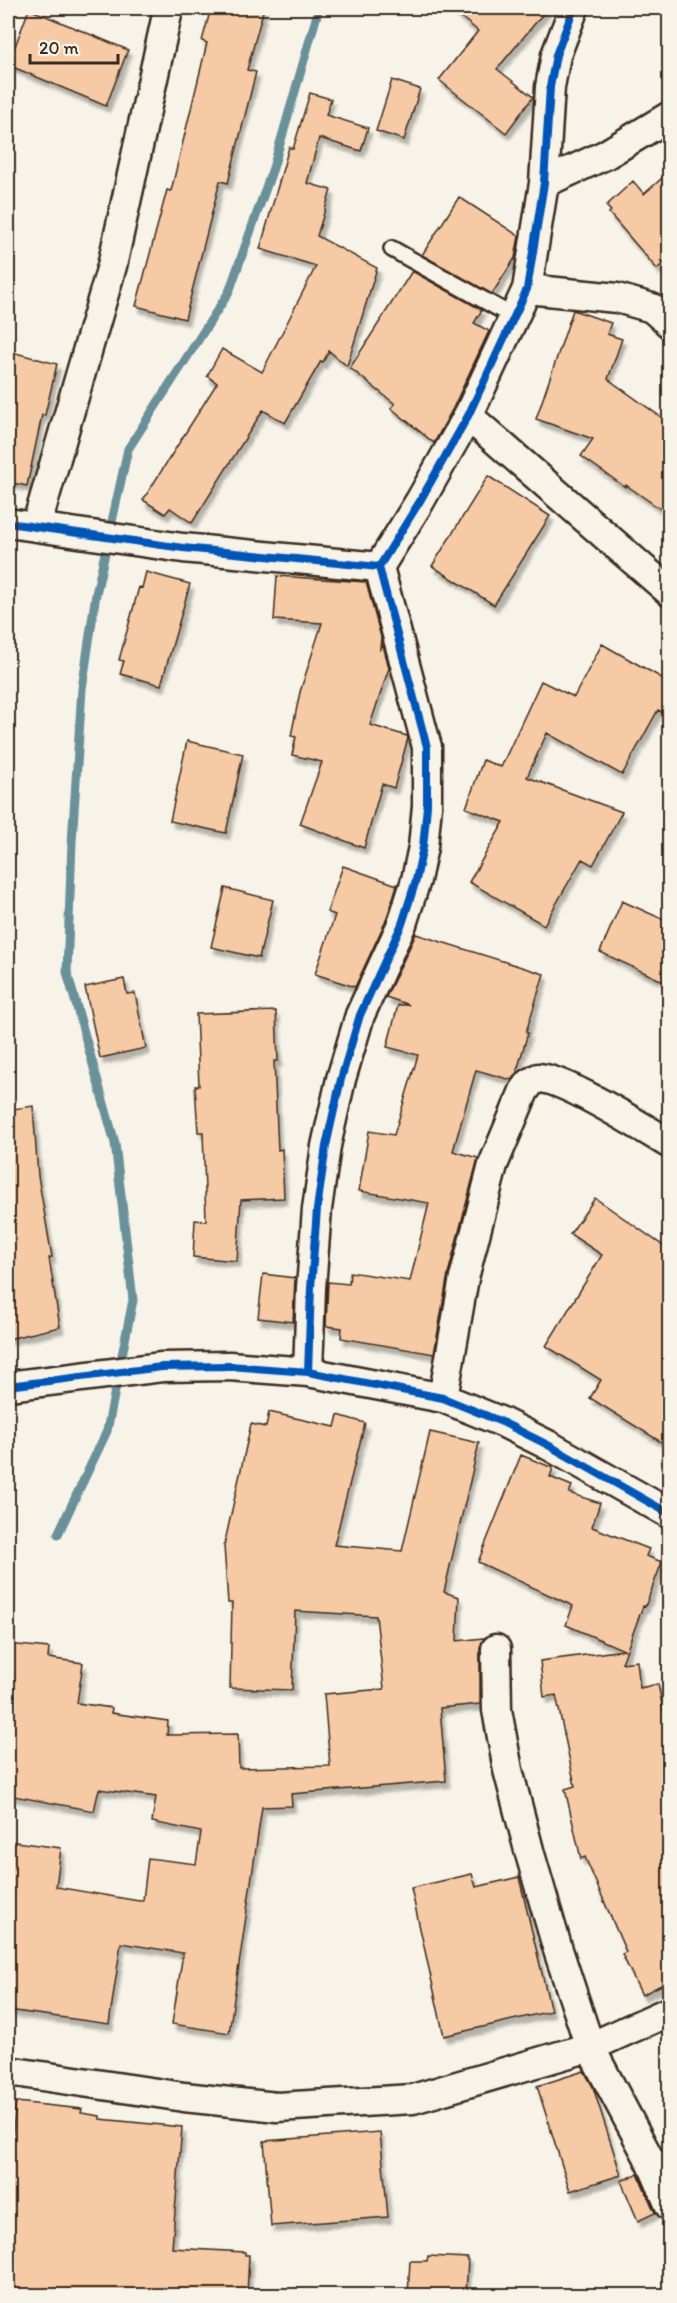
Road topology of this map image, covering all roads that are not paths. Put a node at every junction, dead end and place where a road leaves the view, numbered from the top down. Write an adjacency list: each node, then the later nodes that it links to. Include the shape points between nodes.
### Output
1 (574, 8): 4 (street, via 556,55 550,87)
2 (168, 10): 11 (street, via 112,266)
3 (669, 116): 4 (street, via 605,155)
4 (544, 183): 6 (street)
5 (392, 249): 7 (lane)
6 (527, 290): 7 (street); 8 (street, via 617,298 652,308)
7 (514, 317): 9 (street)
8 (669, 324)
9 (468, 416): 12 (street); 13 (street)
10 (8, 523): 11 (street)
11 (36, 527): 12 (street, via 183,548)
12 (379, 567): 15 (street, via 426,747 427,806 416,880 402,924 360,1015 326,1146 317,1209)
13 (669, 592)
14 (669, 1144): 17 (street, via 551,1079 538,1078 530,1083 493,1165 465,1278)
15 (308, 1372): 16 (street, via 229,1366 162,1367); 17 (street)
16 (8, 1386)
17 (443, 1398): 18 (street, via 548,1445)
18 (669, 1514)
19 (496, 1649): 21 (street, via 497,1710 508,1770 555,1940)
20 (669, 2011): 21 (street)
21 (590, 2047): 22 (street, via 413,2099 277,2107); 23 (street, via 652,2164)
22 (8, 2071)
23 (669, 2206)

